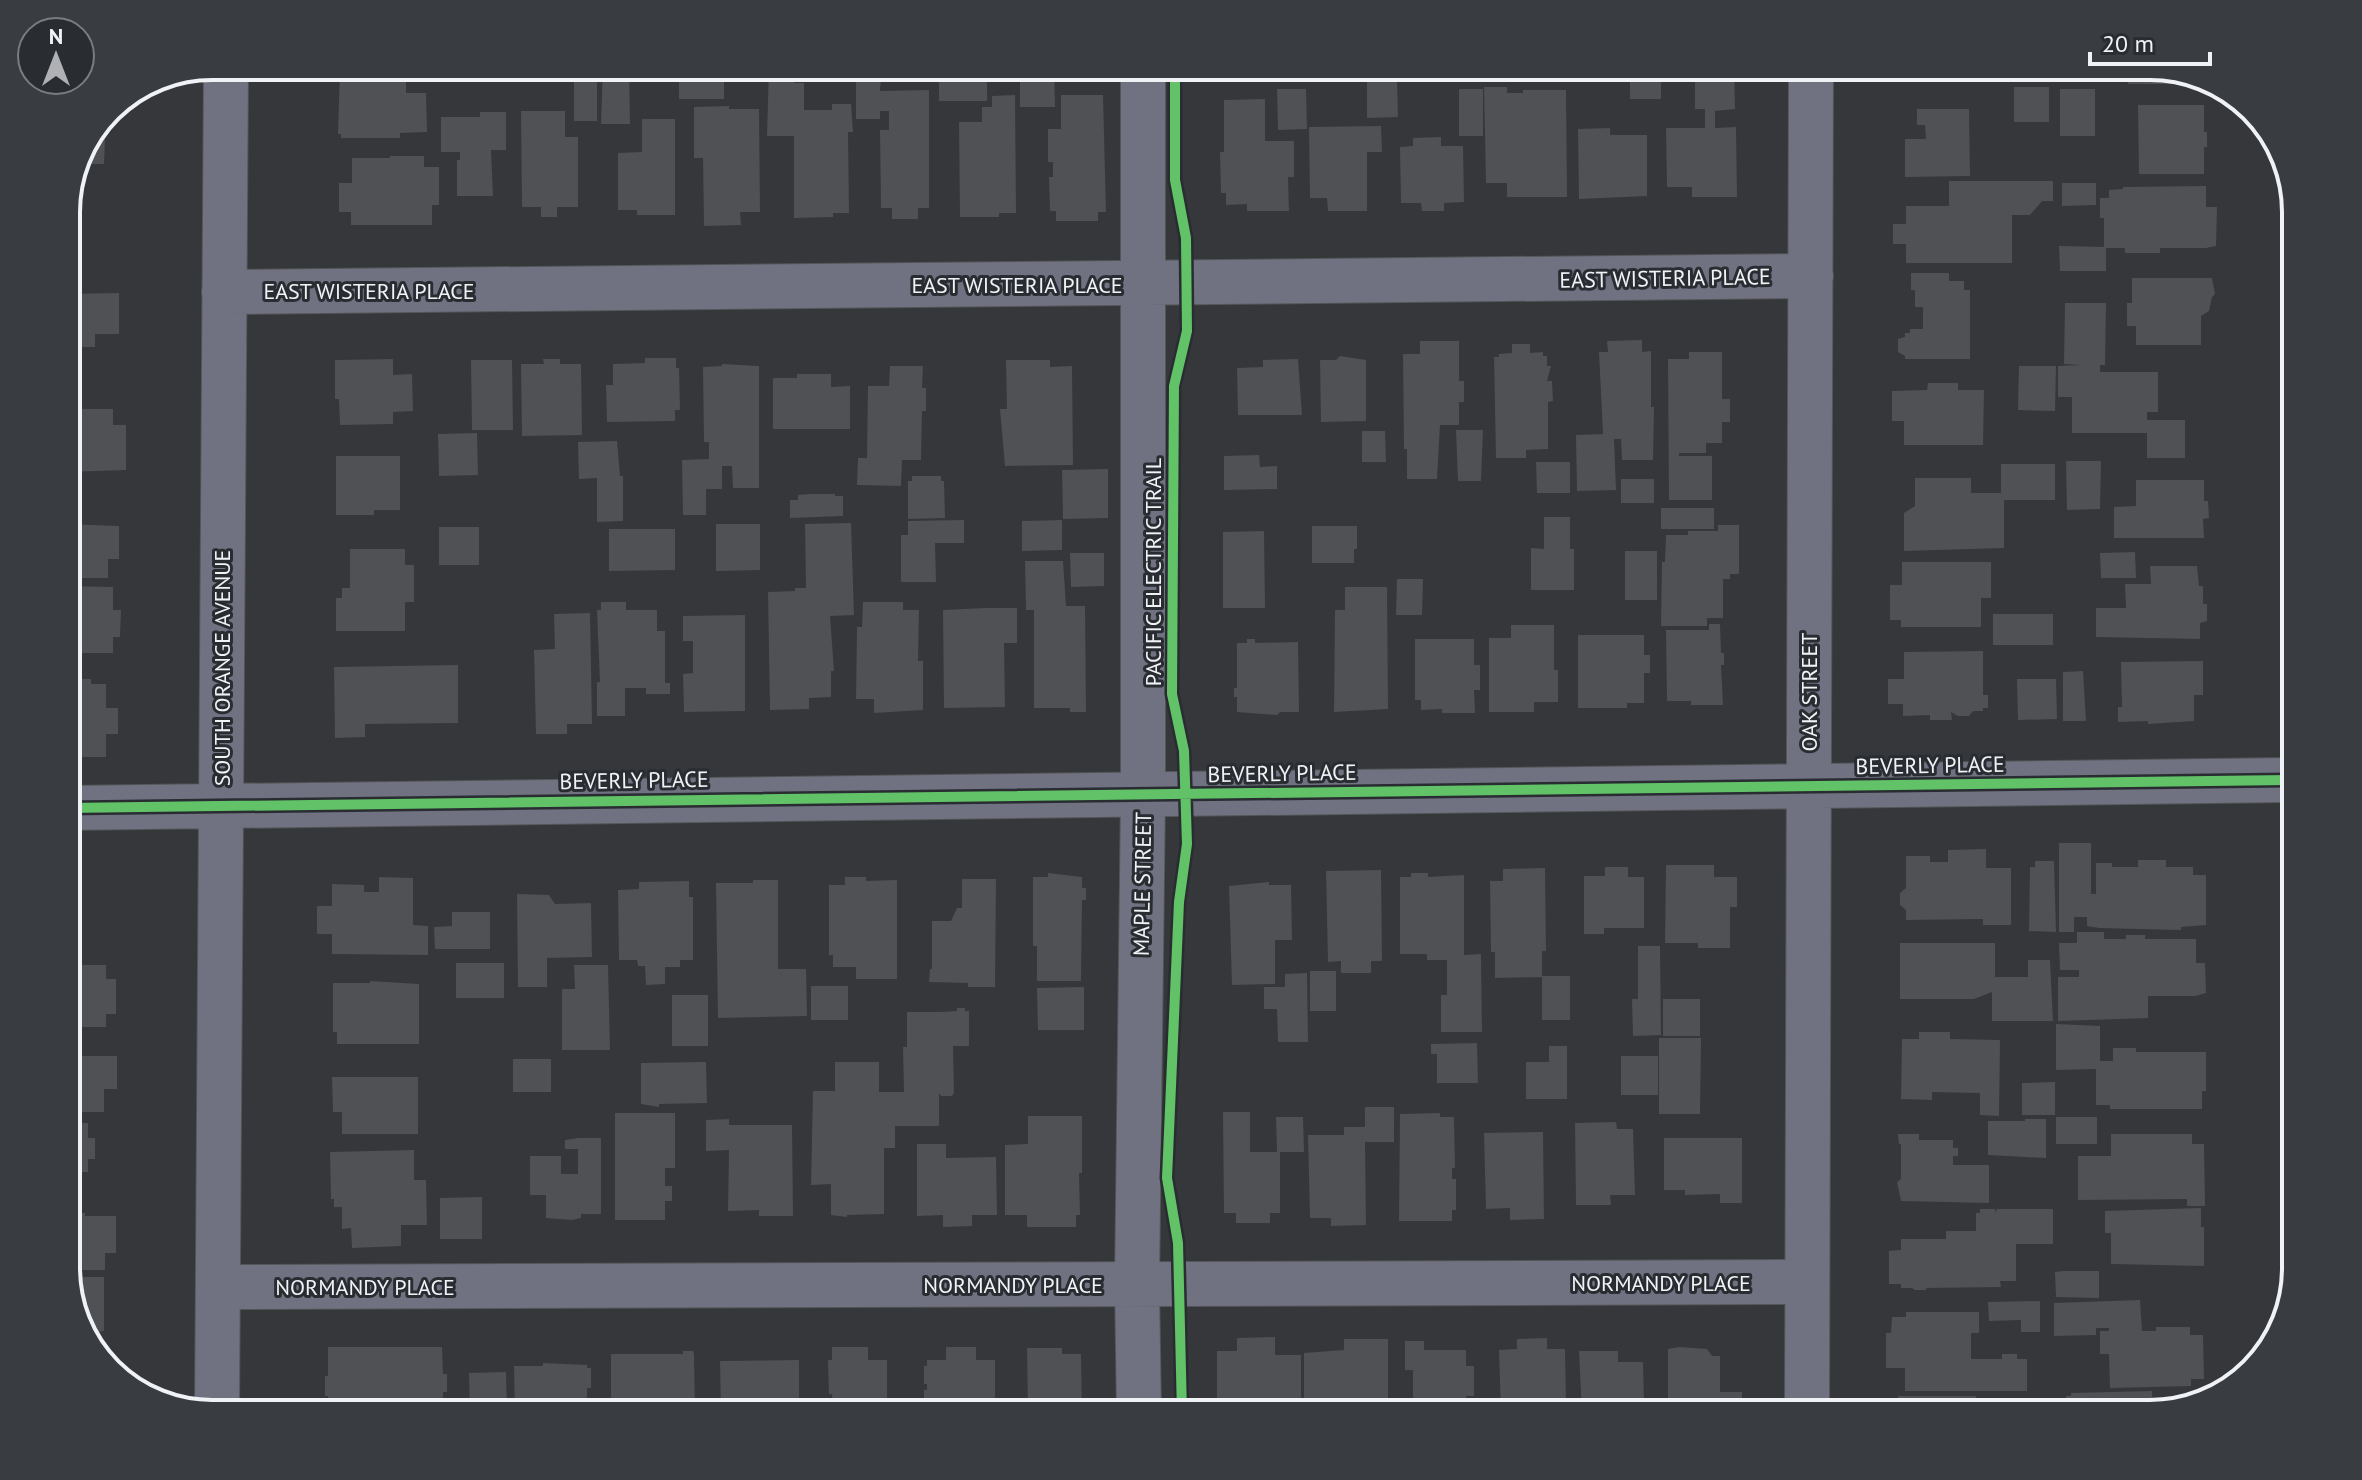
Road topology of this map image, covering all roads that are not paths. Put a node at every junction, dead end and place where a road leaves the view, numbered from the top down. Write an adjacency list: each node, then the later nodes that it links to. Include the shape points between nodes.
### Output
1 (226, 80): 6 (street, SOUTH ORANGE AVENUE)
2 (1143, 80): 5 (street, MAPLE STREET)
3 (1811, 80): 4 (street, OAK STREET)
4 (1811, 276): 5 (street, EAST WISTERIA PLACE); 8 (street, OAK STREET)
5 (1141, 284): 6 (street, EAST WISTERIA PLACE); 9 (street, MAPLE STREET)
6 (224, 292): 10 (street, SOUTH ORANGE AVENUE)
7 (2282, 780): 8 (street, BEVERLY PLACE)
8 (1809, 786): 9 (street, BEVERLY PLACE); 12 (street, OAK STREET)
9 (1143, 794): 10 (street, BEVERLY PLACE); 13 (street, MAPLE STREET)
10 (221, 806): 11 (street, BEVERLY PLACE); 14 (street, SOUTH ORANGE AVENUE)
11 (80, 808)
12 (1807, 1282): 13 (street, NORMANDY PLACE); 17 (street, OAK STREET)
13 (1137, 1285): 14 (street, NORMANDY PLACE); 16 (street, MAPLE STREET)
14 (218, 1287): 15 (street, SOUTH ORANGE AVENUE)
15 (217, 1400)
16 (1139, 1400)
17 (1807, 1400)

